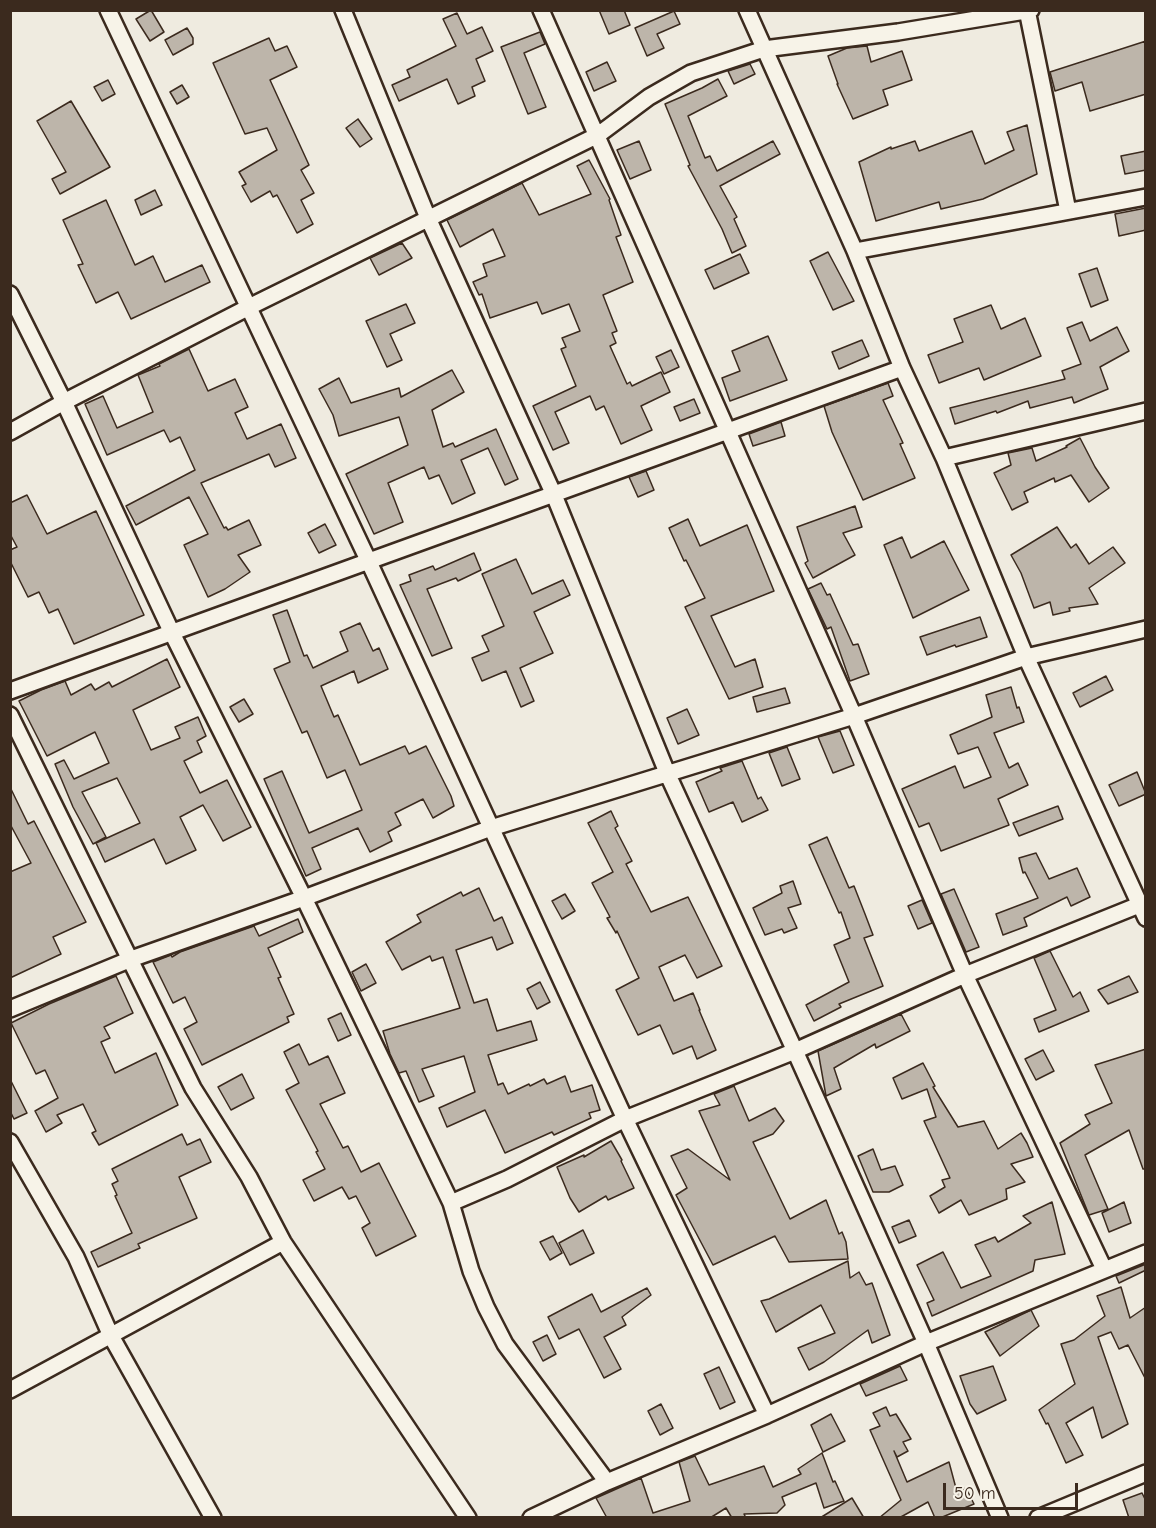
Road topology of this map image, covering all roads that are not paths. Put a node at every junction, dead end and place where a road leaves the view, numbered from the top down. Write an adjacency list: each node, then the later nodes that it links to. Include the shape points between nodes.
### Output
1 (108, 10): 13 (street)
2 (343, 10): 10 (street)
3 (541, 10): 7 (street)
4 (747, 10): 6 (street)
5 (1029, 11): 6 (street); 9 (street)
6 (764, 49): 7 (street, via 691,73 649,97); 11 (street)
7 (598, 135): 10 (street); 17 (street)
8 (1146, 197): 9 (street)
9 (1068, 212): 11 (street)
10 (428, 218): 13 (street); 20 (street)
11 (855, 250): 14 (street)
12 (10, 294): 15 (street)
13 (249, 307): 15 (street); 21 (street)
14 (902, 368): 17 (street); 19 (street)
15 (64, 402): 18 (street); 23 (street)
16 (1146, 411): 19 (street)
17 (728, 431): 20 (street); 27 (street)
18 (10, 432)
19 (944, 458): 24 (street)
20 (554, 495): 21 (street); 28 (street)
21 (369, 562): 23 (street); 29 (street)
22 (1146, 629): 24 (street)
23 (172, 633): 25 (street); 30 (street)
24 (1026, 657): 27 (street); 31 (street)
25 (10, 691)
26 (10, 715): 32 (street)
27 (854, 716): 28 (street); 33 (street)
28 (668, 775): 29 (street); 35 (street)
29 (491, 828): 30 (street); 36 (street)
30 (304, 898): 32 (street); 38 (street)
31 (1142, 911): 33 (street)
32 (131, 959): 34 (street); 39 (street, via 193,1088 249,1177)
33 (966, 975): 35 (street); 41 (street)
34 (10, 1009)
35 (795, 1051): 36 (street); 43 (street)
36 (625, 1119): 38 (street); 45 (street)
37 (10, 1142): 42 (street, via 76,1257)
38 (452, 1203): 47 (street, via 471,1271 505,1344)
39 (283, 1242): 42 (street); 49 (street)
40 (1146, 1254): 41 (street)
41 (1104, 1269): 43 (street)
42 (111, 1336): 44 (street); 48 (street)
43 (926, 1343): 45 (street); 51 (street)
44 (10, 1390)
45 (767, 1415): 47 (street)
46 (1146, 1473): 52 (street)
47 (607, 1482): 50 (street)
48 (213, 1518)
49 (468, 1518)
50 (531, 1518)
51 (1000, 1518)
52 (1038, 1518)

